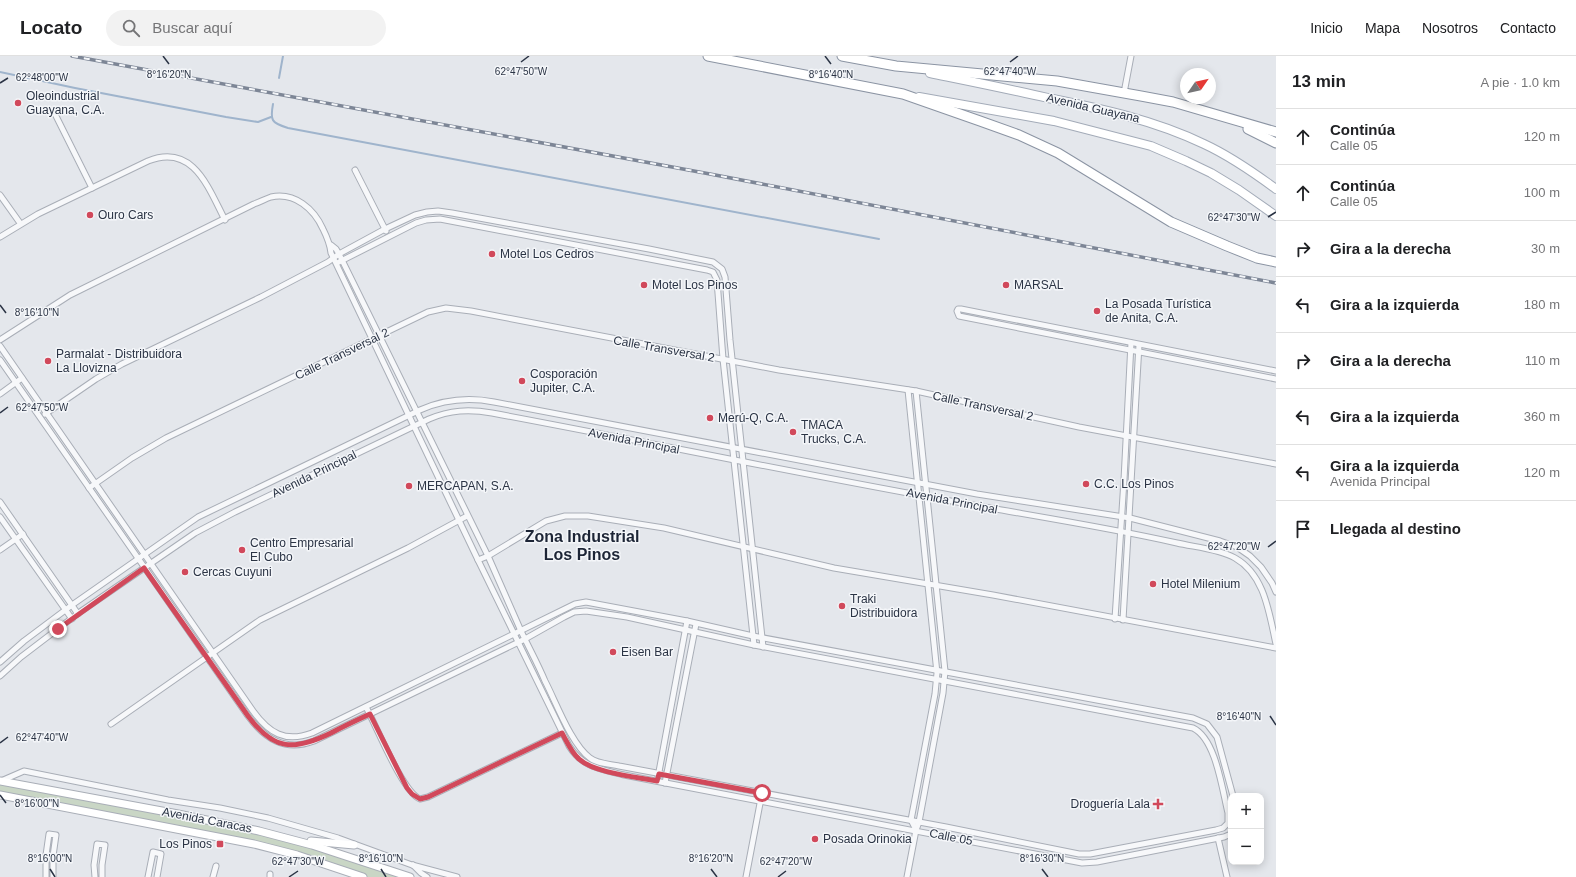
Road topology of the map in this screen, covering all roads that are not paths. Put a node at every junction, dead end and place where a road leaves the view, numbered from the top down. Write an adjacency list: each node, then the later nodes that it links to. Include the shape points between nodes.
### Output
1 (708, 56): 6 (highway)
2 (842, 56): 4 (highway)
3 (1131, 56): 5 (street)
4 (896, 66): 5 (highway, via 1057,81); 13 (main road, Avenida Guayana, via 1093,107 1147,121 1206,144 1244,166)
5 (1124, 93): 8 (highway, via 1173,102)
6 (903, 94): 16 (main road, Avenida Guayana, via 1054,121 1152,146 1211,173); 33 (highway, via 1040,144 1171,222 1257,258)
7 (54, 112): 12 (street)
8 (1208, 112): 9 (highway); 10 (highway)
9 (1276, 132)
10 (1276, 143)
11 (356, 170): 22 (street)
12 (92, 188): 18 (street, via 156,158 176,158 198,171); 20 (street)
13 (1276, 189)
14 (0, 195): 20 (street)
15 (444, 211): 17 (street); 19 (street); 22 (street, via 421,213)
16 (1276, 216)
17 (486, 219): 21 (street); 23 (street)
18 (224, 220): 27 (street, via 266,199 286,197 312,210); 39 (street, via 70,295)
19 (444, 220): 21 (street); 25 (street, via 421,221)
20 (20, 224): 24 (street)
21 (485, 227): 26 (street)
22 (385, 229): 25 (street); 28 (street)
23 (549, 230): 26 (street); 29 (street)
24 (0, 236)
25 (389, 237): 31 (street)
26 (548, 240): 35 (street)
27 (331, 245): 28 (street); 30 (street)
28 (339, 254): 30 (street); 31 (street)
29 (680, 255): 35 (street); 36 (street, via 713,262)
30 (333, 257): 32 (street); 34 (street)
31 (342, 260): 34 (street); 38 (street)
32 (328, 262): 34 (street); 65 (street, via 122,364)
33 (1276, 262)
34 (336, 263): 40 (street)
35 (678, 264): 37 (street)
36 (722, 269): 37 (street); 49 (street, via 725,277)
37 (713, 272): 48 (street, via 717,280)
38 (379, 336): 40 (street, Calle Transversal 2); 48 (street, Calle Transversal 2, via 428,312 452,308); 64 (street)
39 (0, 340)
40 (372, 340): 66 (street); 79 (street, Calle Transversal 2, via 159,442)
41 (1131, 343): 42 (street); 44 (street); 44 (street, via 961,309 957,311 959,316)
42 (1139, 345): 45 (street); 46 (street)
43 (0, 346): 54 (street)
44 (1130, 351): 45 (street); 70 (street)
45 (1138, 353): 50 (street); 71 (street)
46 (1186, 354): 50 (street); 51 (street)
47 (0, 360): 56 (street)
48 (723, 360): 49 (street, Calle Transversal 2); 74 (street)
49 (732, 361): 57 (street, Calle Transversal 2); 75 (street)
50 (1185, 362): 53 (street)
51 (1254, 366): 52 (street); 53 (street)
52 (1276, 371)
53 (1253, 375): 55 (street)
54 (22, 378): 56 (street); 65 (street)
55 (1276, 379)
56 (16, 383): 59 (street); 67 (street)
57 (908, 390): 58 (street, Calle Transversal 2); 72 (street)
58 (916, 391): 70 (street, Calle Transversal 2); 73 (street)
59 (0, 394)
60 (462, 399): 61 (street, Avenida Principal); 62 (street); 64 (street, Avenida Principal, via 439,403)
61 (474, 399): 63 (street); 74 (street, Avenida Principal)
62 (460, 410): 63 (street, Avenida Principal); 68 (street, Avenida Principal)
63 (474, 410): 76 (street, Avenida Principal)
64 (417, 412): 66 (street, Avenida Principal); 68 (street)
65 (46, 413): 67 (street); 79 (street)
66 (408, 416): 69 (street); 85 (street, Avenida Principal)
67 (40, 418): 82 (street)
68 (422, 422): 69 (street, Avenida Principal); 89 (street)
69 (413, 426): 87 (street, Avenida Principal); 94 (street)
70 (1126, 436): 71 (street, Calle Transversal 2); 91 (street)
71 (1134, 438): 78 (street, Calle Transversal 2); 92 (street)
72 (913, 443): 73 (street); 80 (street)
73 (922, 444): 81 (street)
74 (732, 448): 75 (street, Avenida Principal); 76 (street)
75 (742, 450): 77 (street); 80 (street, Avenida Principal)
76 (734, 460): 77 (street, Avenida Principal); 99 (street)
77 (743, 461): 83 (street, Avenida Principal); 100 (street)
78 (1276, 464)
79 (96, 483): 82 (street, Calle Transversal 2); 102 (street)
80 (917, 483): 81 (street, Avenida Principal); 83 (street)
81 (926, 485): 84 (street); 91 (street, Avenida Principal)
82 (89, 488): 104 (street)
83 (918, 495): 84 (street, Avenida Principal); 108 (street)
84 (928, 496): 95 (street, Avenida Principal); 109 (street)
85 (238, 498): 87 (street); 88 (street, Avenida Principal)
86 (0, 502): 97 (street)
87 (243, 508): 93 (street, Avenida Principal)
88 (212, 510): 93 (street); 102 (street, Avenida Principal)
89 (467, 516): 94 (street); 103 (street)
90 (0, 517): 98 (street)
91 (1122, 518): 92 (street, Avenida Principal); 95 (street)
92 (1130, 518): 96 (street); 110 (street, Avenida Principal, via 1237,547 1261,567)
93 (217, 520): 106 (street, Avenida Principal)
94 (459, 521): 105 (street); 133 (street, via 273,613)
95 (1121, 530): 96 (street, Avenida Principal); 117 (street)
96 (1129, 532): 118 (street); 129 (street, Avenida Principal, via 1221,552 1240,562 1262,588)
97 (23, 534): 98 (street); 112 (street)
98 (16, 539): 101 (street); 113 (street)
99 (744, 547): 100 (street); 103 (street, via 664,528 572,515 541,524); 125 (street)
100 (753, 548): 108 (street, via 834,568); 126 (street)
101 (0, 550)
102 (144, 554): 104 (street, Avenida Principal); 106 (street)
103 (488, 556): 105 (street); 122 (street)
104 (138, 558): 107 (street); 112 (street, Avenida Principal)
105 (478, 560): 124 (street)
106 (151, 563): 107 (street, Avenida Principal); 133 (street)
107 (144, 568): 115 (street, Avenida Principal); 134 (street)
108 (928, 584): 109 (street); 136 (street)
109 (937, 586): 117 (street); 137 (street)
110 (1276, 592)
111 (579, 603): 114 (street); 119 (street, via 591,602); 122 (street)
112 (72, 605): 113 (street, Avenida Principal); 115 (street)
113 (65, 610): 116 (street); 135 (street, Avenida Principal)
114 (579, 611): 121 (street, via 612,614); 127 (street)
115 (78, 614): 116 (street, Avenida Principal)
116 (72, 619): 138 (street, Avenida Principal)
117 (1114, 619): 118 (street)
118 (1123, 620): 132 (street)
119 (687, 621): 120 (street); 121 (street)
120 (696, 624): 123 (street); 125 (street)
121 (686, 629): 123 (street); 153 (street)
122 (521, 631): 124 (street); 127 (street)
123 (693, 631): 130 (street); 154 (street)
124 (514, 635): 128 (street); 145 (street)
125 (753, 636): 126 (street); 130 (street)
126 (762, 638): 131 (street); 136 (street)
127 (525, 639): 128 (street); 140 (street)
128 (518, 642): 142 (street); 149 (street)
129 (1276, 644)
130 (754, 645): 131 (street)
131 (763, 647): 139 (street)
132 (1276, 648)
133 (212, 653): 134 (street); 144 (street)
134 (206, 657): 146 (street); 151 (street)
135 (0, 662)
136 (937, 671): 137 (street); 139 (street)
137 (945, 672): 141 (street); 143 (street)
138 (0, 676)
139 (937, 679): 141 (street); 162 (street)
140 (545, 680): 142 (street); 153 (street, Calle 05, via 569,731 589,758)
141 (945, 681): 148 (street); 163 (street)
142 (538, 683): 152 (street)
143 (1116, 703): 147 (street); 148 (street)
144 (248, 704): 145 (street, via 268,728 279,734 295,737 312,733); 146 (street)
145 (366, 707): 149 (street)
146 (242, 708): 149 (street, via 265,735 292,745 314,741)
147 (1158, 711): 150 (street); 159 (street, via 1193,718 1207,724 1213,730 1221,748)
148 (1114, 712): 150 (street)
149 (370, 714): 152 (street, via 407,788 420,799)
150 (1156, 720): 168 (street, Calle 05, via 1193,728 1207,740 1228,813 1226,826)
151 (111, 724)
152 (562, 733): 156 (street, Calle 05, via 578,759 597,768)
153 (659, 774): 154 (street, Calle 05); 156 (street)
154 (667, 775): 157 (street); 158 (street, Calle 05)
155 (1, 781): 167 (street, Avenida Caracas, via 230,824); 169 (street, via 20,772 37,773 268,818)
156 (657, 781): 157 (street, Calle 05)
157 (665, 783): 161 (street, Calle 05)
158 (762, 793): 161 (street); 162 (street, Calle 05)
159 (1232, 793)
160 (0, 795): 182 (street, Avenida Caracas, via 254,844)
161 (760, 801): 164 (street, Calle 05); 186 (street)
162 (911, 820): 163 (street, Calle 05); 164 (street)
163 (919, 822): 164 (street); 171 (street, Calle 05)
164 (916, 830): 172 (street, Calle 05); 187 (street)
165 (1228, 835): 166 (street, Calle 05)
166 (1218, 838): 170 (street, Calle 05); 188 (street)
167 (288, 839): 169 (street); 183 (street, Avenida Caracas)
168 (1167, 840): 170 (street); 171 (street, Calle 05, via 1090,854)
169 (354, 845): 173 (street)
170 (1169, 848): 172 (street, Calle 05, via 1090,863)
171 (1071, 853): 172 (street)
172 (1070, 860)
173 (412, 864): 184 (street); 185 (street)
174 (216, 866): 181 (street)
175 (46, 877): 176 (street, via 49,834 56,835)
176 (53, 877)
177 (95, 877): 178 (street, via 97,844 105,845)
178 (102, 877)
179 (148, 877): 180 (street, via 153,852 161,854)
180 (157, 877)
181 (214, 877)
182 (363, 877)
183 (410, 877)
184 (427, 877)
185 (457, 877)
186 (746, 877)
187 (907, 877)
188 (1227, 877)

